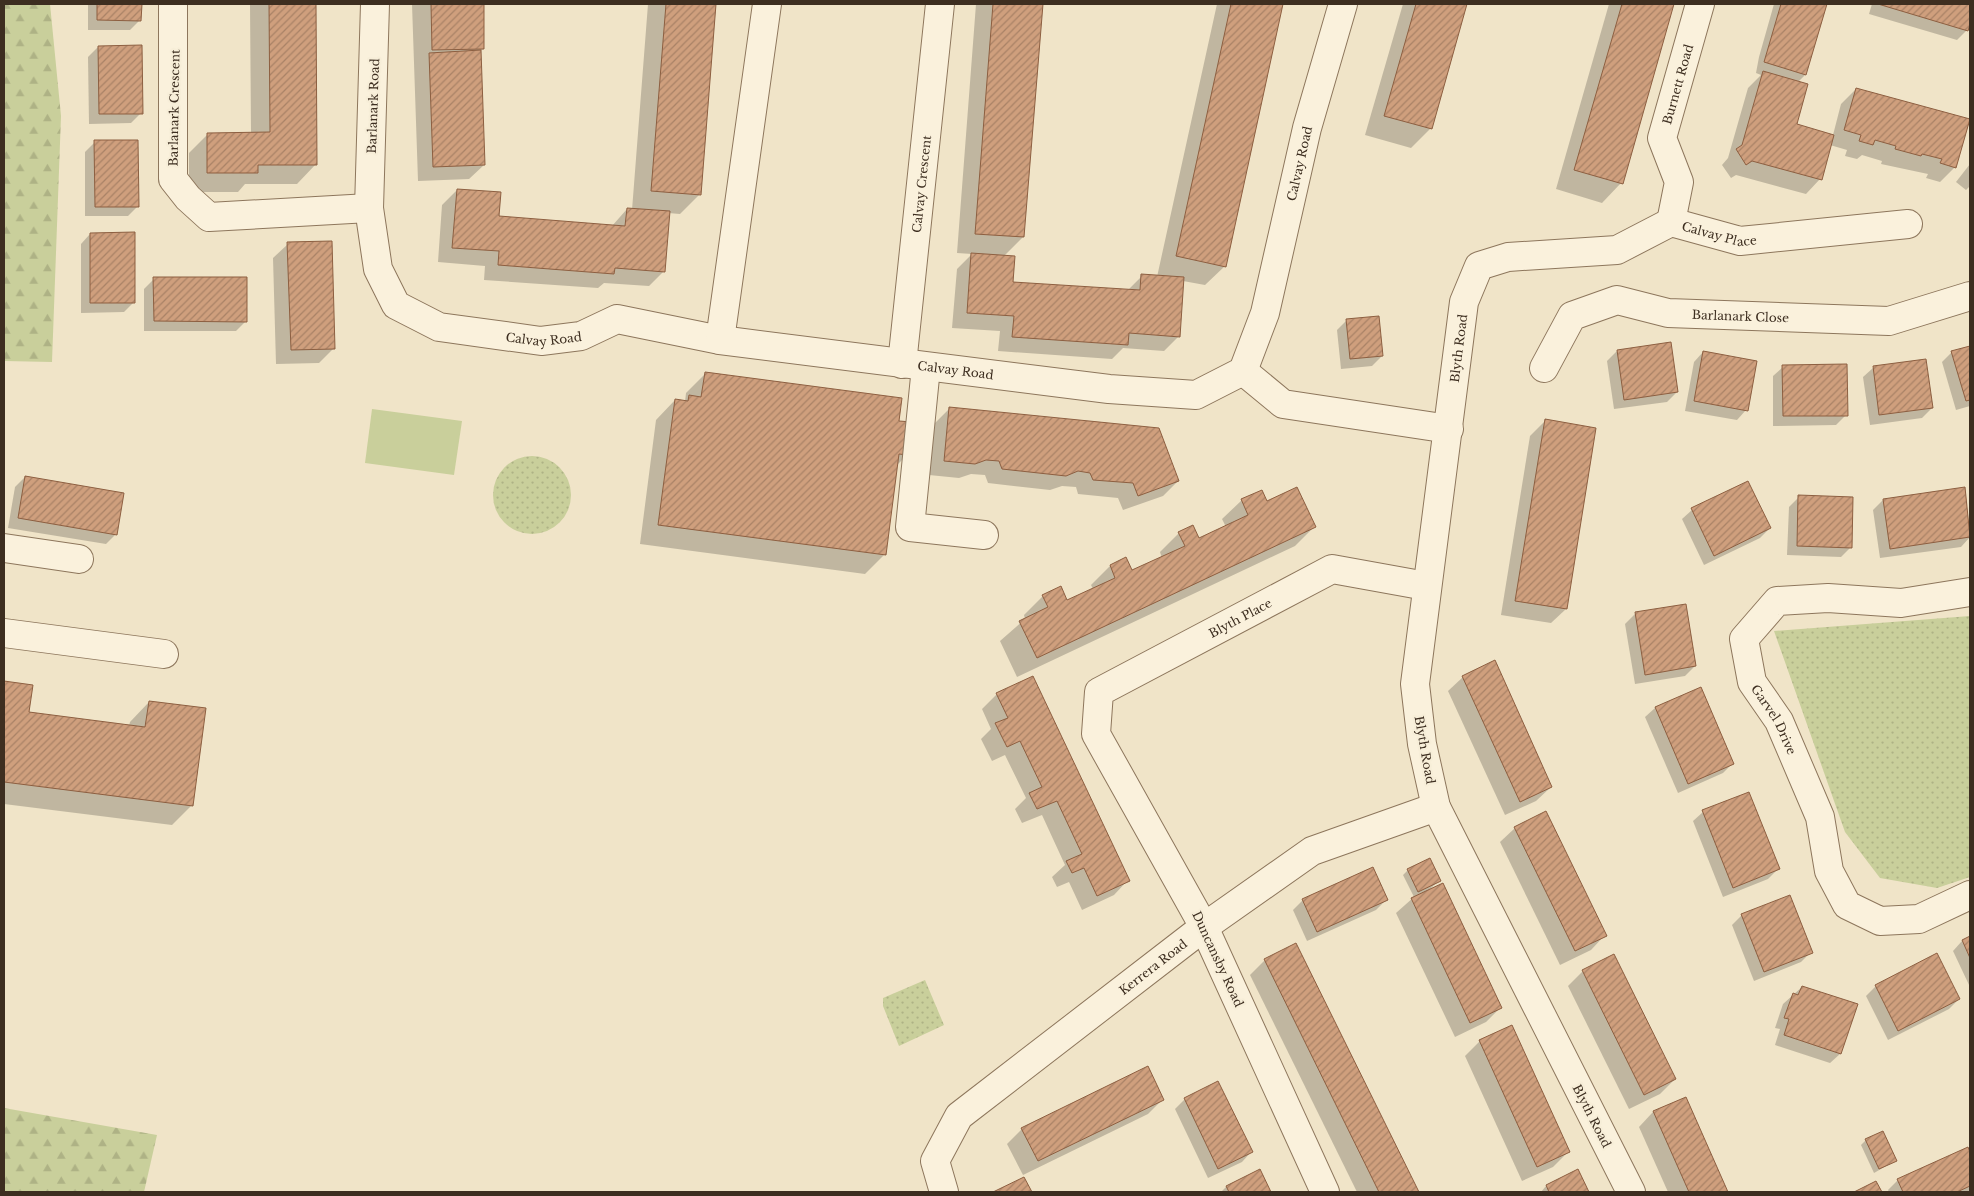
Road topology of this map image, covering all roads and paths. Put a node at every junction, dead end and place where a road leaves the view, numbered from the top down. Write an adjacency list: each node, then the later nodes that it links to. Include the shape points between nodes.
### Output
1 (174, 4): 7 (street, Barlanark Crescent, via 173,180 188,198 209,217)
2 (375, 4): 7 (street, Barlanark Road)
3 (767, 4): 12 (street)
4 (940, 4): 13 (street, Calvay Crescent)
5 (1343, 4): 15 (street, Calvay Road, via 1307,128 1265,313)
6 (1700, 4): 8 (street, Burnett Road, via 1662,138 1679,182)
7 (369, 208): 12 (street, Calvay Road, via 378,269 396,305 439,327 541,341 581,336 617,319)
8 (1672, 222): 9 (street, Calvay Place, via 1740,241); 10 (street, Calvay Place, via 1617,250 1508,257)
9 (1908, 224)
10 (1478, 266): 16 (street, Blyth Road, via 1464,302)
11 (1970, 296): 14 (street, Barlanark Close, via 1889,321 1668,312 1617,300 1572,316)
12 (720, 340): 13 (street, Calvay Road)
13 (914, 365): 15 (street, Calvay Road, via 1109,389 1196,395); 17 (street, Calvay Crescent, via 910,527)
14 (1544, 368)
15 (1243, 370): 16 (street, via 1283,404)
16 (1449, 429): 20 (street, Blyth Road)
17 (984, 535)
18 (4, 548): 19 (street)
19 (79, 559)
20 (1426, 586): 24 (street, Blyth Place, via 1332,569 1099,692); 25 (street, Blyth Road, via 1415,684 1422,744)
21 (1970, 592): 26 (street, Garvel Drive, via 1901,603 1828,598 1777,601 1744,639 1752,682 1779,721 1820,817 1829,871 1847,905 1880,921 1919,920)
22 (4, 633): 23 (street)
23 (164, 654)
24 (1096, 734): 27 (street, Duncansby Road)
25 (1436, 807): 27 (street, Kerrera Road, via 1312,851); 30 (street, Blyth Road)
26 (1970, 895)
27 (1204, 927): 28 (street, Kerrera Road, via 959,1116 935,1161); 29 (street, Duncansby Road)
28 (944, 1192)
29 (1325, 1192)
30 (1631, 1192)

